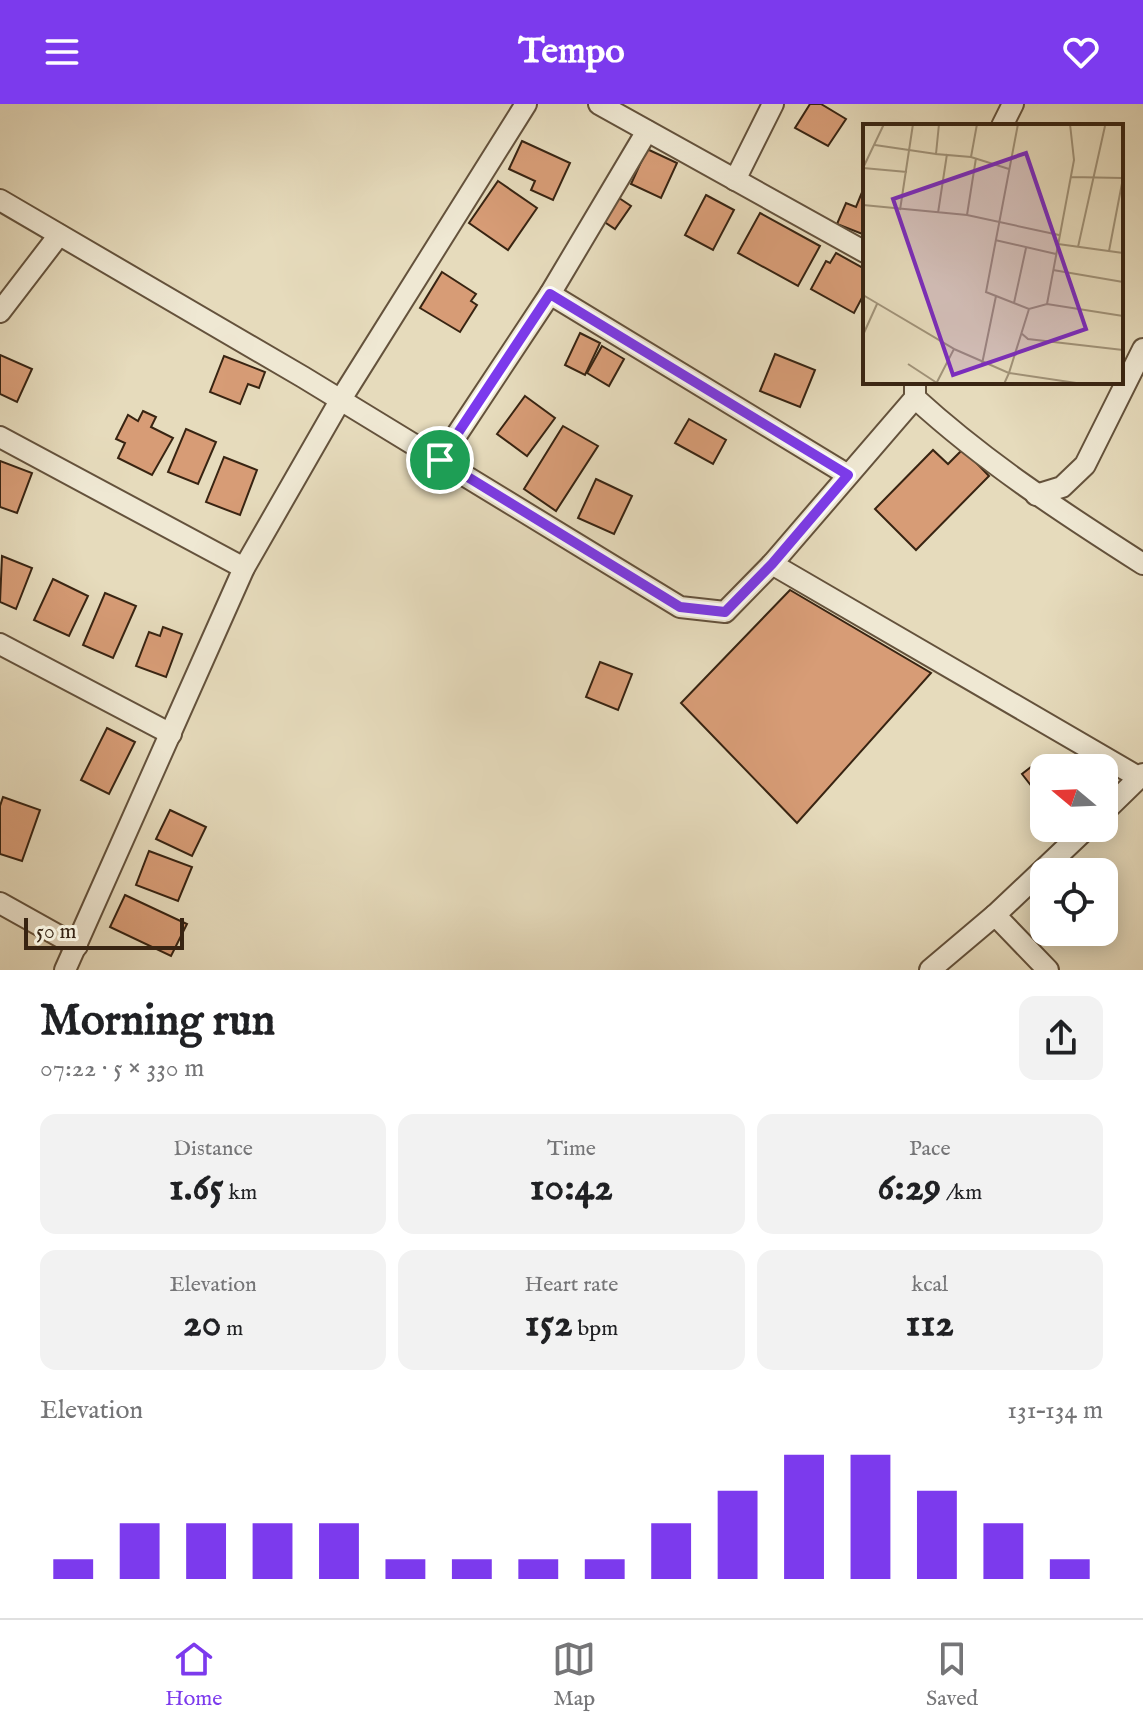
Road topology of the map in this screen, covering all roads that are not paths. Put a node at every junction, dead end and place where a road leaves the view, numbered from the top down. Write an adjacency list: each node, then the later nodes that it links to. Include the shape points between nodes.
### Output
1 (526, 104): 15 (street)
2 (599, 104): 6 (street)
3 (773, 104): 7 (street)
4 (1013, 104): 5 (street)
5 (1003, 124)
6 (647, 131): 7 (street); 11 (street)
7 (735, 180): 10 (street)
8 (0, 200): 9 (street)
9 (59, 235): 12 (street); 15 (street)
10 (863, 251)
11 (550, 294): 17 (street); 18 (street)
12 (0, 312)
13 (1143, 349): 19 (street, via 1085,465 1062,487)
14 (915, 390): 18 (street); 19 (street, via 959,438)
15 (341, 399): 17 (street); 22 (street)
16 (0, 437): 22 (street)
17 (440, 460): 20 (street, via 680,607 725,612)
18 (848, 475): 20 (street)
19 (1036, 495): 21 (street)
20 (772, 564): 25 (street)
21 (1143, 564)
22 (244, 568): 24 (street)
23 (0, 644): 24 (street)
24 (171, 734): 30 (street)
25 (1142, 776): 26 (street)
26 (1118, 799)
27 (1072, 842): 29 (street)
28 (0, 903): 30 (street)
29 (995, 915): 32 (street); 33 (street)
30 (77, 946): 31 (street)
31 (65, 970)
32 (930, 970)
33 (1048, 970)

